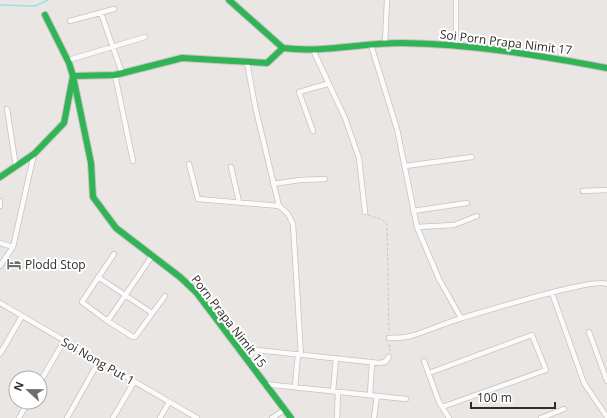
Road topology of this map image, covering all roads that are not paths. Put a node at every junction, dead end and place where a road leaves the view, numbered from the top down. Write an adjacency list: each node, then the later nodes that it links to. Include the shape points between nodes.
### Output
1 (229, 0): 13 (street)
2 (387, 0): 9 (street)
3 (456, 0): 11 (street)
4 (114, 9): 5 (street)
5 (101, 13): 7 (street); 12 (street)
6 (46, 15): 20 (street, Porn Prapa Nimit 15)
7 (70, 21)
8 (145, 36): 12 (street)
9 (384, 44): 10 (street, Soi Porn Prapa Nimit 17); 11 (street, Soi Porn Prapa Nimit 17)
10 (371, 45): 14 (street, Soi Porn Prapa Nimit 17); 28 (street, via 397,129)
11 (456, 45): 17 (street, Soi Porn Prapa Nimit 17)
12 (113, 46): 15 (street); 18 (street)
13 (283, 48): 14 (street, Soi Porn Prapa Nimit 17); 16 (street, via 267,63)
14 (312, 50): 21 (street)
15 (72, 59)
16 (247, 62): 18 (street, via 182,58); 33 (street)
17 (607, 68)
18 (122, 73): 19 (street)
19 (115, 75): 20 (street); 26 (street)
20 (73, 76): 24 (street, via 64,123); 48 (street, Porn Prapa Nimit 15, via 91,163 93,197 116,228)
21 (327, 84): 23 (street, via 299,92); 41 (street, via 345,118 359,158)
22 (8, 109): 29 (street)
23 (312, 131)
24 (34, 154): 29 (street); 46 (street)
25 (472, 157): 28 (street)
26 (133, 161)
27 (189, 164): 37 (street, via 198,199)
28 (405, 166): 42 (street)
29 (16, 167): 31 (street)
30 (231, 167): 37 (street)
31 (0, 177)
32 (325, 179): 33 (street)
33 (273, 184): 40 (street)
34 (607, 190): 35 (street)
35 (583, 191)
36 (0, 201): 39 (street)
37 (239, 202): 40 (street)
38 (467, 203): 42 (street)
39 (0, 206)
40 (279, 206): 65 (street, via 288,214 293,224)
41 (365, 212)
42 (413, 212): 44 (street)
43 (477, 216): 44 (street, via 454,225)
44 (417, 228): 58 (street, via 439,279)
45 (0, 243): 46 (street)
46 (13, 247): 49 (street)
47 (114, 254): 50 (street)
48 (152, 256): 53 (street); 63 (street, Porn Prapa Nimit 15, via 196,292)
49 (0, 266)
50 (98, 277): 53 (street); 59 (street, via 82,303)
51 (607, 284): 52 (street, via 594,283)
52 (552, 293): 58 (street); 86 (street, via 584,383)
53 (125, 296): 56 (street); 59 (street)
54 (165, 296): 56 (street)
55 (0, 303): 57 (street, Soi Nong Put 1)
56 (152, 313): 59 (street, via 134,337)
57 (22, 316): 62 (street, Soi Nong Put 1); 64 (street)
58 (461, 318): 61 (street, via 409,337)
59 (106, 320)
60 (590, 332): 73 (street)
61 (389, 338)
62 (64, 341): 68 (street, Soi Nong Put 1); 71 (street)
63 (237, 348): 65 (street); 75 (street, Porn Prapa Nimit 15)
64 (0, 354)
65 (299, 355): 67 (street); 76 (street)
66 (389, 357): 70 (street, via 384,362)
67 (336, 358): 70 (street); 77 (street)
68 (99, 361): 74 (street, Soi Nong Put 1); 87 (street)
69 (424, 361): 72 (street)
70 (372, 362): 79 (street)
71 (47, 370)
72 (429, 373): 83 (street); 83 (street, via 532,335 546,370)
73 (607, 381)
74 (134, 382): 82 (street, Soi Nong Put 1); 88 (street)
75 (264, 384): 76 (street); 85 (street, Porn Prapa Nimit 15)
76 (295, 387): 77 (street)
77 (333, 391): 78 (street)
78 (338, 392): 79 (street); 93 (street)
79 (370, 395): 80 (street)
80 (377, 396): 81 (street); 94 (street)
81 (406, 399)
82 (169, 402): 89 (street); 90 (street, Soi Nong Put 1)
83 (442, 407): 95 (street)
84 (564, 409): 96 (street)
85 (284, 410): 91 (street); 92 (street, Porn Prapa Nimit 15)
86 (607, 417)
87 (67, 418)
88 (113, 418)
89 (160, 418)
90 (197, 418)
91 (272, 418)
92 (290, 418)
93 (337, 418)
94 (374, 418)
95 (449, 418)
96 (542, 418)

